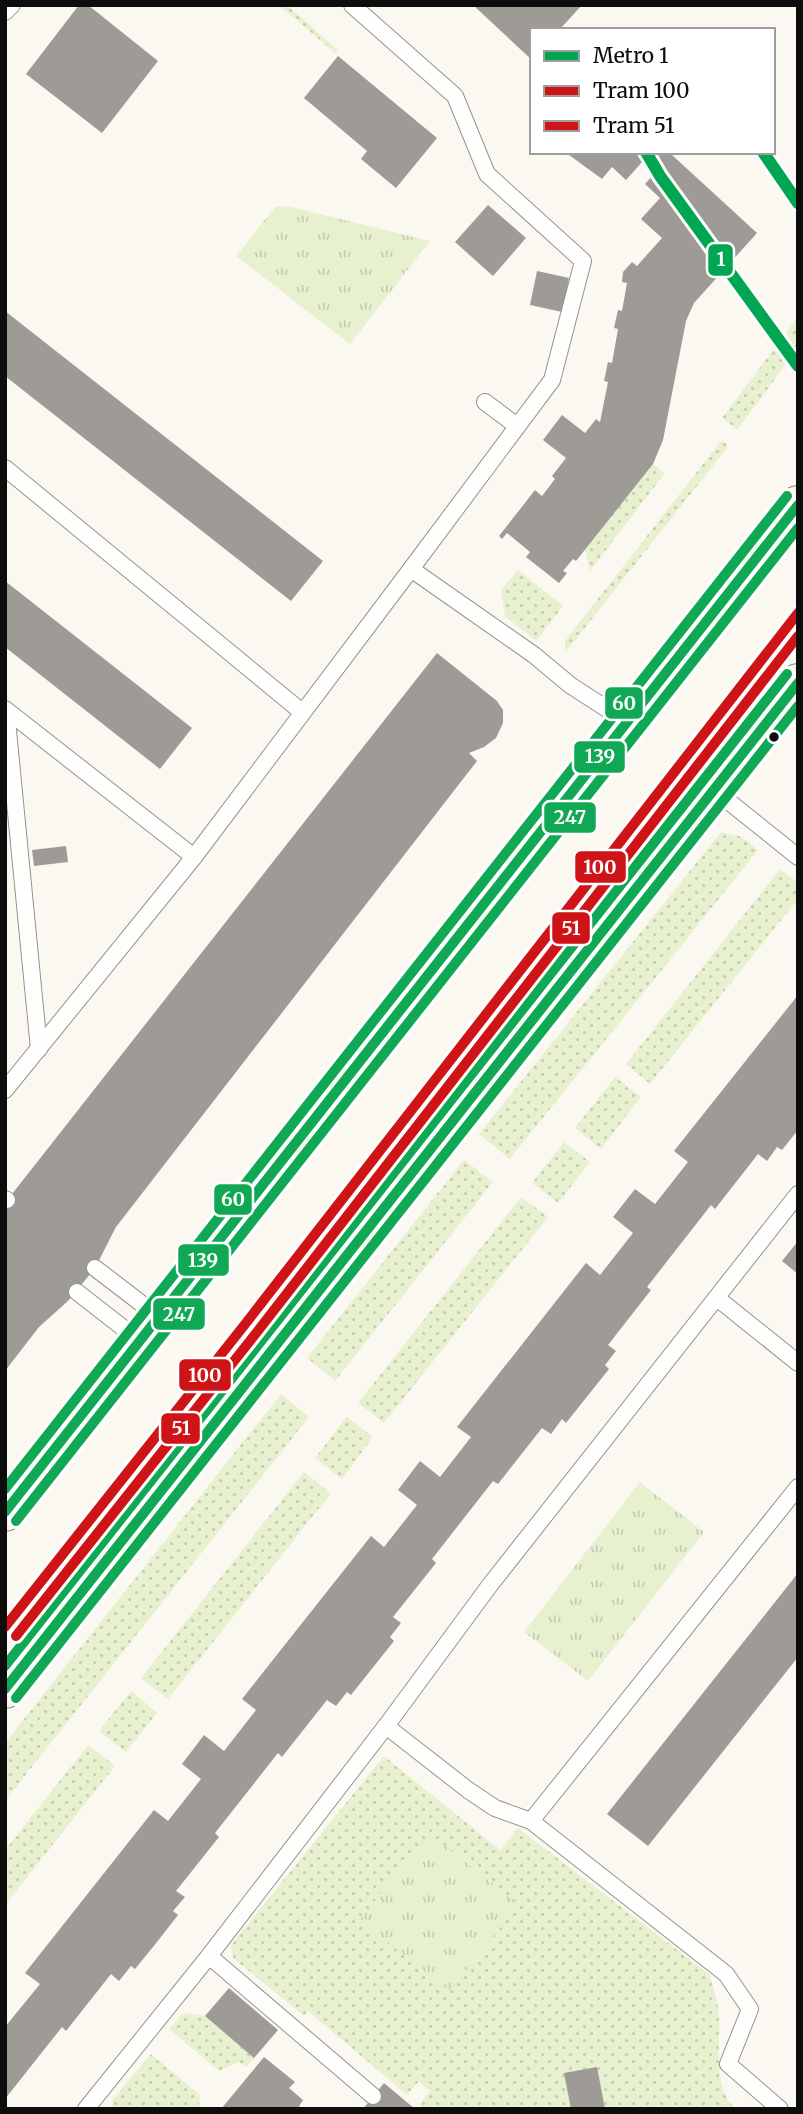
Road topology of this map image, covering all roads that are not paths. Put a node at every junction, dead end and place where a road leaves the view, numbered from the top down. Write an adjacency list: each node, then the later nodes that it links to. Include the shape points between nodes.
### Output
1 (12, 5): 3 (lane)
2 (352, 5): 5 (lane, via 455,96 487,174 583,261 552,380)
3 (5, 12)
4 (485, 402): 5 (lane)
5 (517, 426): 8 (lane)
6 (5, 468): 11 (lane)
7 (798, 505): 12 (main road)
8 (411, 569): 11 (lane); 12 (lane)
9 (798, 683): 13 (main road)
10 (6, 710): 14 (lane); 16 (lane)
11 (302, 712): 14 (lane)
12 (627, 722): 22 (main road)
13 (713, 789): 15 (lane); 26 (main road)
14 (194, 857): 16 (lane)
15 (798, 857)
16 (39, 1049): 17 (lane)
17 (5, 1090)
18 (798, 1194): 21 (lane)
19 (95, 1268): 22 (lane)
20 (77, 1292): 22 (lane)
21 (718, 1298): 23 (lane); 27 (lane, via 498,1574)
22 (149, 1329): 25 (main road)
23 (798, 1363)
24 (798, 1487): 28 (lane)
25 (5, 1512)
26 (5, 1689)
27 (386, 1726): 28 (lane, via 495,1808); 29 (lane)
28 (531, 1821): 32 (lane, via 726,1974 750,2009 728,2064)
29 (209, 1956): 30 (lane); 31 (lane)
30 (373, 2096)
31 (86, 2109)
32 (780, 2109)

